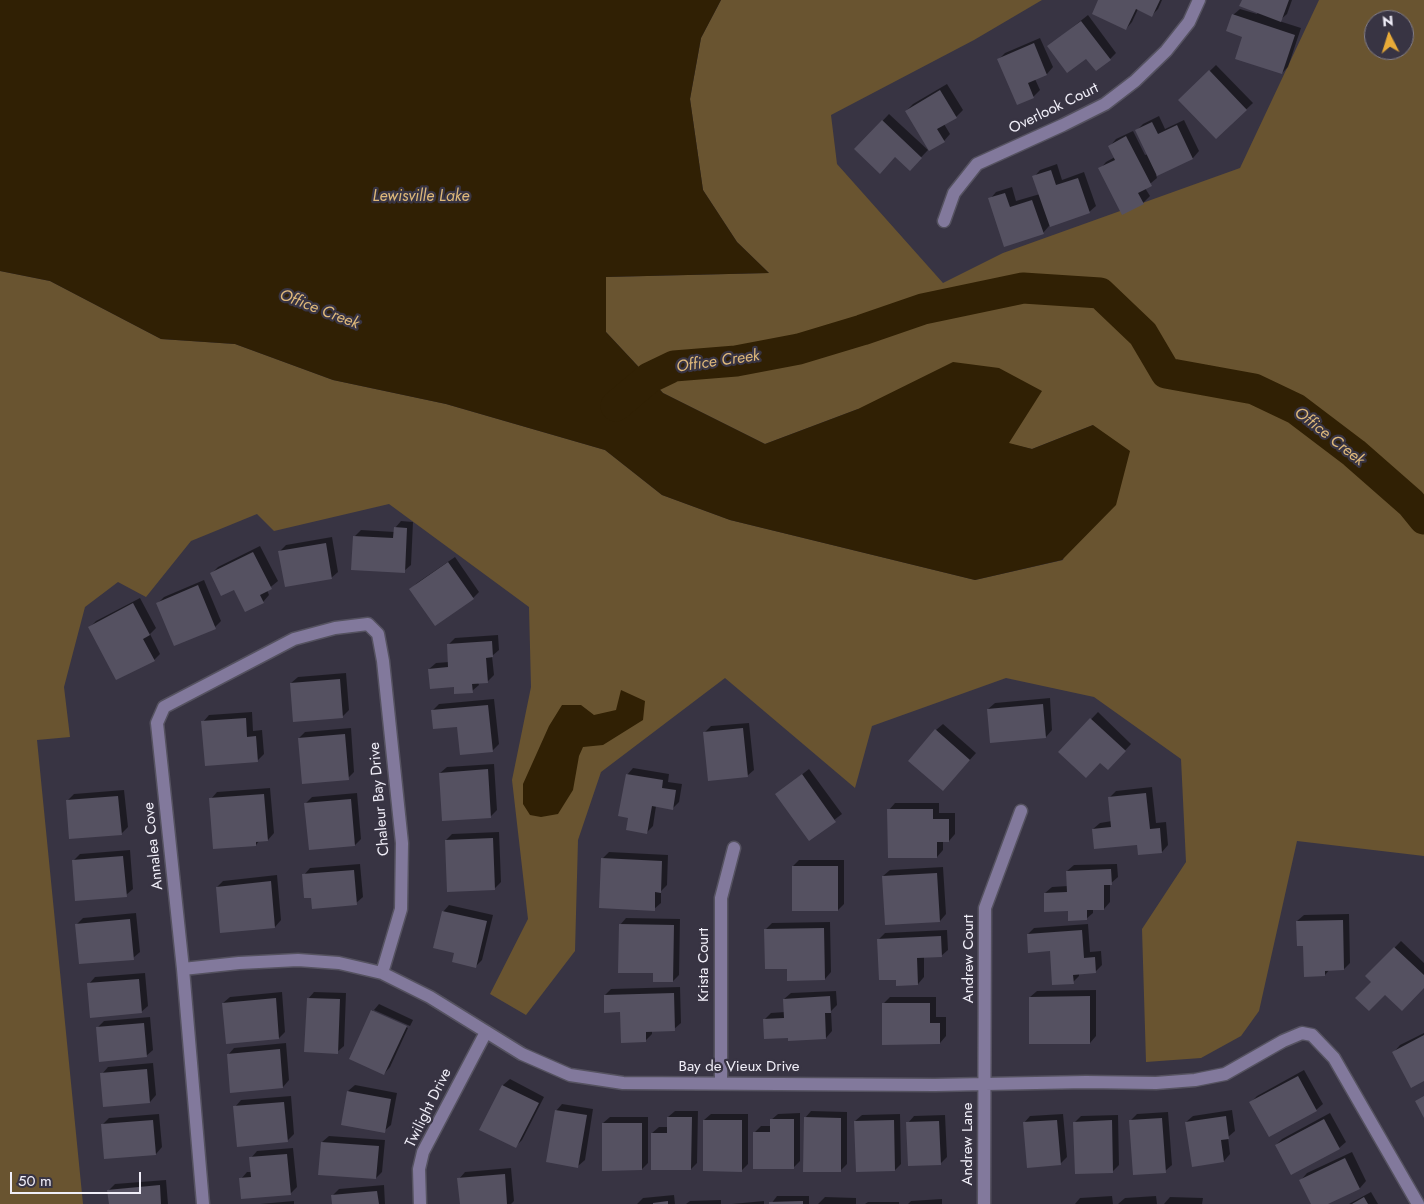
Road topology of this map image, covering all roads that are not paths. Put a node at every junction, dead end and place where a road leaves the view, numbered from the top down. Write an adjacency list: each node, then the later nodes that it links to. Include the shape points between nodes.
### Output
1 (1199, 0): 2 (street, Overlook Court, via 1189,22 1166,51 1136,81 1105,104 977,164 954,193)
2 (944, 221)
3 (368, 624): 6 (street, Annalea Cove, via 335,628 294,639 164,707 158,723); 7 (street, Chaleur Bay Drive, via 378,634 383,661 402,843 401,909)
4 (1021, 811): 10 (street, Andrew Court, via 985,908)
5 (734, 848): 9 (street, Krista Court, via 721,898)
6 (183, 969): 7 (street, Bay de Vieux Drive, via 298,960 339,963); 11 (street, Annalea Cove)
7 (382, 973): 8 (street, Bay de Vieux Drive, via 430,997)
8 (486, 1032): 9 (street, Bay de Vieux Drive, via 522,1054 570,1076 623,1083); 12 (street, Twilight Drive, via 423,1152 419,1170)
9 (721, 1083): 10 (street, Bay de Vieux Drive)
10 (985, 1084): 13 (street, Andrew Lane); 14 (street, Bay de Vieux Drive, via 1195,1080 1225,1074 1302,1033 1312,1035 1334,1058)
11 (203, 1204)
12 (420, 1204)
13 (984, 1204)
14 (1418, 1204)

